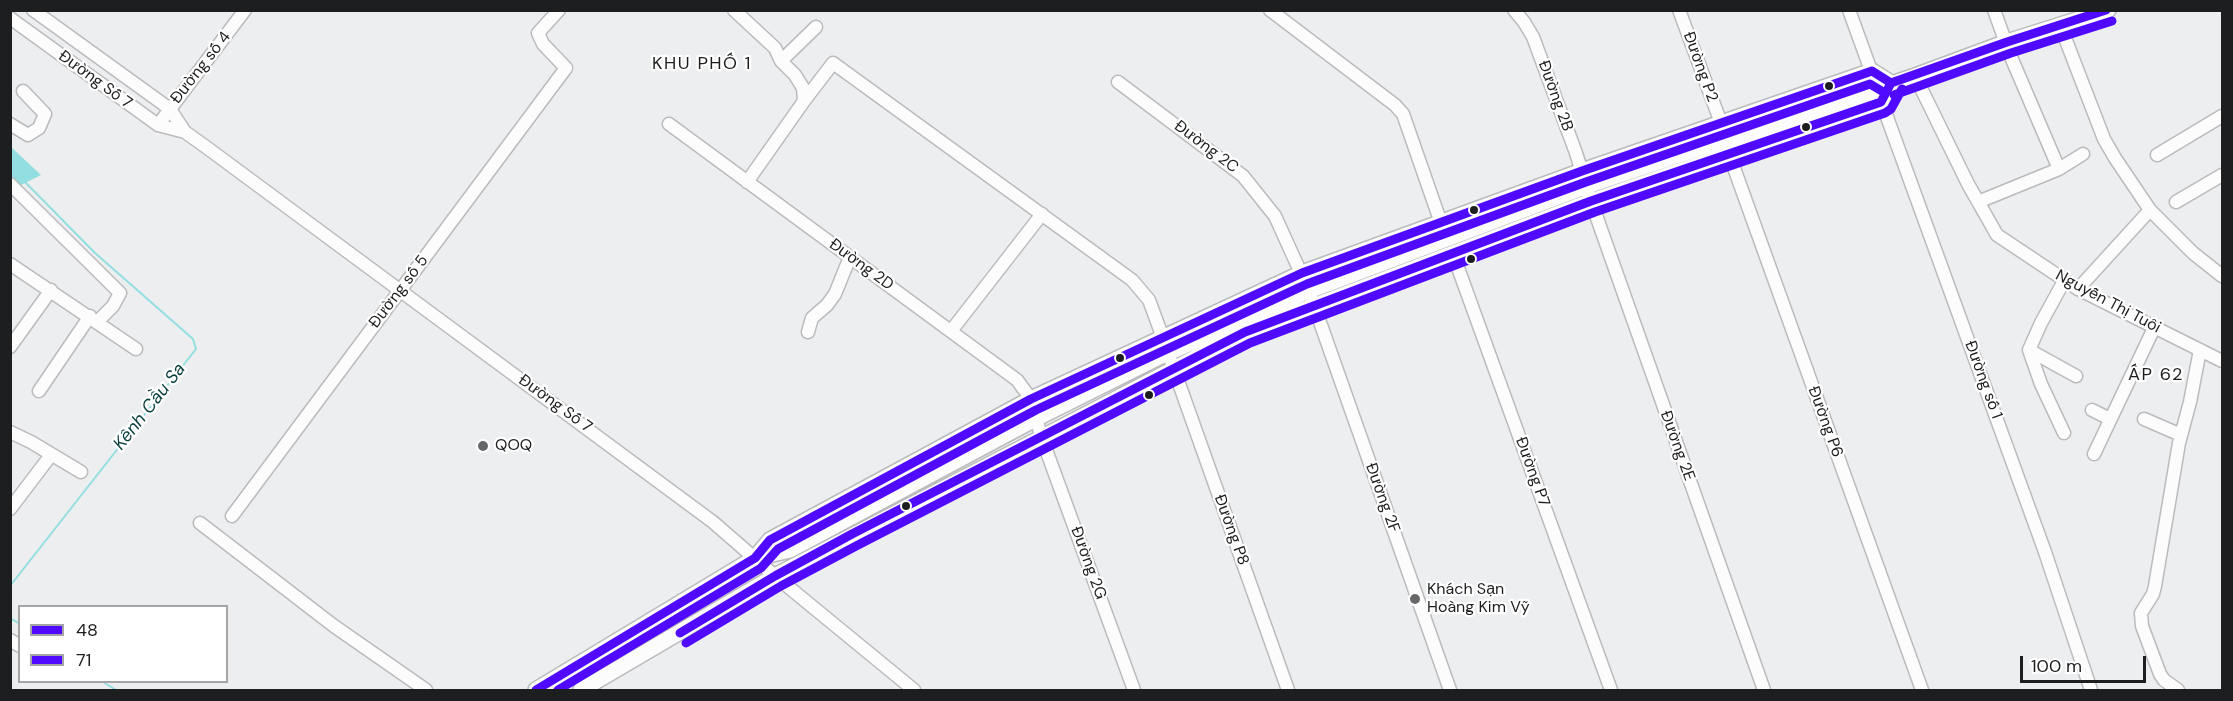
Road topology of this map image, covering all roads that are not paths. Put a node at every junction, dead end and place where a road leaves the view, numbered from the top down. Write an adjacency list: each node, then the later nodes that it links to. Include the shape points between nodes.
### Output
1 (33, 10): 22 (street, Đường Số 7)
2 (245, 10): 22 (street, Đường số 4)
3 (559, 10): 52 (street, Đường số 5, via 537,33 566,68)
4 (734, 10): 15 (street, via 775,48)
5 (1270, 10): 43 (street, via 1403,114)
6 (1514, 10): 33 (street, Đường 2B, via 1533,37)
7 (1679, 10): 24 (street, Đường P2)
8 (1849, 10): 16 (street)
9 (1995, 10): 14 (street)
10 (2108, 10): 12 (main road)
11 (10, 18): 27 (street, Đường Số 7)
12 (2060, 25): 14 (main road); 41 (street, via 2104,139)
13 (816, 27): 15 (street)
14 (2007, 42): 17 (main road); 32 (street)
15 (781, 61): 21 (street, via 795,75)
16 (1872, 71): 20 (main road); 24 (main road)
17 (1915, 76): 20 (main road); 39 (street, Nguyễn Thị Tuôi)
18 (1118, 82): 47 (street, Đường 2C, via 1243,176 1275,216)
19 (23, 91): 25 (street, via 45,114 39,128 28,135)
20 (1883, 91): 29 (main road); 37 (main road); 96 (street, Đường số 1)
21 (804, 101): 35 (street); 42 (street, via 833,63)
22 (170, 109): 27 (street, Đường số 4); 28 (street, Đường Số 7)
23 (2223, 116): 31 (street)
24 (1721, 123): 33 (main road)
25 (10, 124)
26 (669, 124): 35 (street, Đường 2D)
27 (158, 125): 28 (street, Đường Số 7)
28 (185, 132): 52 (street, Đường Số 7)
29 (1729, 154): 38 (main road); 95 (street, Đường P6)
30 (2083, 154): 32 (street)
31 (2157, 155)
32 (2060, 169): 39 (street)
33 (1582, 171): 37 (street, Đường 2B); 43 (main road)
34 (2223, 175): 40 (street)
35 (747, 182): 45 (street, Đường 2D)
36 (10, 184): 54 (street, via 120,293 113,306)
37 (1587, 186): 38 (street, Đường 2E); 53 (main road)
38 (1591, 201): 44 (main road); 94 (street, Đường 2E)
39 (1978, 202): 49 (street, Nguyễn Thị Tuôi, via 1997,235)
40 (2176, 202)
41 (2150, 210): 48 (street, via 2193,253); 50 (street)
42 (1042, 214): 56 (street); 58 (street, via 1132,280 1149,300)
43 (1441, 223): 47 (main road)
44 (1453, 254): 53 (main road); 93 (street, Đường P7)
45 (850, 257): 56 (street, Đường 2D); 57 (street, via 835,294 812,318)
46 (10, 264): 51 (street)
47 (1302, 273): 53 (street, Đường 2C); 58 (main road)
48 (2223, 276)
49 (2064, 281): 50 (street, Nguyễn Thị Tuôi); 61 (street)
50 (2078, 289): 55 (street, Nguyễn Thị Tuôi)
51 (51, 290): 54 (street); 59 (street)
52 (399, 291): 81 (street, Đường số 5); 84 (street, Đường Số 7, via 678,495)
53 (1312, 299): 63 (main road); 65 (main road); 92 (street, Đường 2F)
54 (93, 319): 60 (street); 67 (street)
55 (2154, 328): 62 (street, Nguyễn Thị Tuôi); 71 (street)
56 (951, 331): 68 (street, Đường 2D, via 1017,380)
57 (808, 332)
58 (1163, 338): 68 (main road)
59 (10, 347)
60 (136, 349)
61 (2028, 350): 66 (street); 74 (street)
62 (2200, 350): 64 (street, Nguyễn Thị Tuôi); 75 (street)
63 (1168, 353): 65 (street, Đường P8); 70 (main road)
64 (2223, 361)
65 (1174, 369): 76 (main road); 91 (street, Đường P8)
66 (2076, 376)
67 (39, 391)
68 (1031, 399): 70 (street, Đường 2D); 84 (main road, via 770,540)
69 (2092, 410): 71 (street)
70 (1037, 418): 76 (street, Đường 2G); 83 (main road)
71 (2110, 419): 77 (street)
72 (2144, 419): 75 (street)
73 (10, 432): 78 (street)
74 (2064, 433)
75 (2181, 435): 97 (street, via 2155,586 2141,613 2160,674)
76 (1041, 436): 85 (main road); 90 (street, Đường 2G)
77 (2094, 454)
78 (51, 455): 79 (street); 80 (street)
79 (81, 471)
80 (10, 509)
81 (232, 516)
82 (200, 523): 86 (street, via 334,626)
83 (790, 550): 84 (main road); 85 (main road)
84 (755, 558): 85 (street, Đường Số 7); 87 (main road)
85 (775, 576): 88 (main road); 89 (street, Đường Số 7)
86 (426, 690)
87 (536, 690)
88 (581, 690)
89 (914, 690)
90 (1134, 690)
91 (1288, 690)
92 (1450, 690)
93 (1611, 690)
94 (1764, 690)
95 (1922, 690)
96 (2091, 690)
97 (2178, 690)

